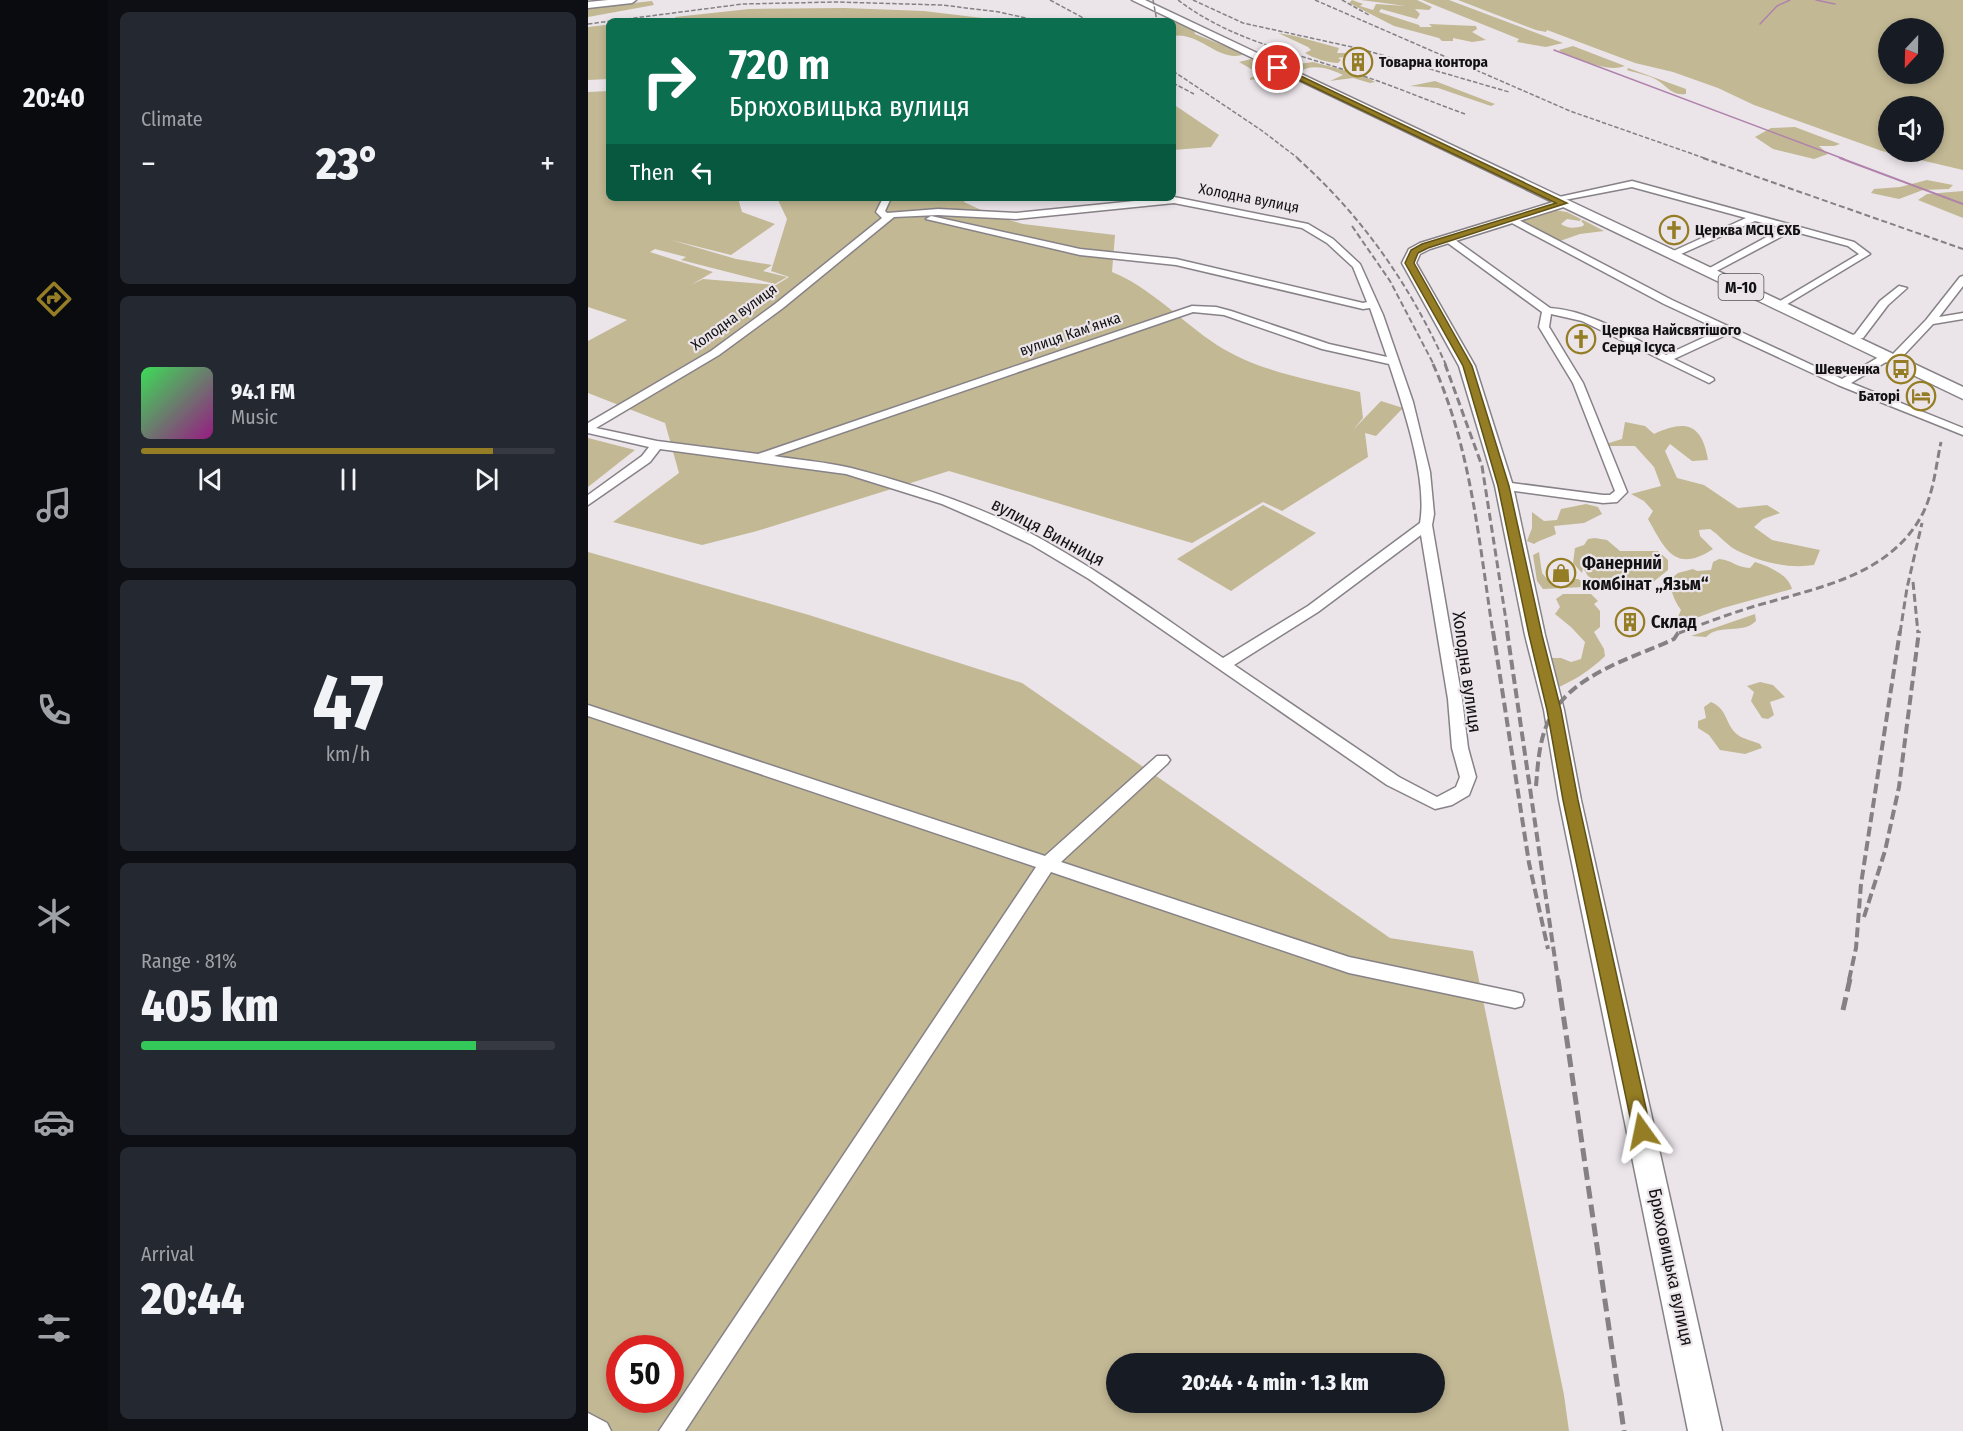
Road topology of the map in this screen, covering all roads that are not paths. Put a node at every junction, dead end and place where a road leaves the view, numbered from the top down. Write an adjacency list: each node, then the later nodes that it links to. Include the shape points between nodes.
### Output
1 (632, 0): 3 (main road)
2 (1137, 0): 4 (main road, М-10)
3 (588, 5)
4 (1175, 18)
5 (1176, 19): 9 (main road, М-10)
6 (1176, 200): 20 (street, Холодна вулиця, via 1307,227 1330,241 1357,266)
7 (886, 201): 12 (street, via 880,212)
8 (1164, 201): 10 (street, Холодна вулиця, via 1016,216)
9 (1559, 201): 11 (street, via 1632,184); 13 (main road, Брюховицька вулиця); 16 (main road, М-10)
10 (900, 212): 12 (street, Холодна вулиця); 20 (street, via 1080,252 1176,262 1363,306)
11 (1756, 217): 14 (street); 16 (street)
12 (888, 218): 33 (street, Холодна вулиця, via 715,353)
13 (1513, 220): 15 (main road, Брюховицька вулиця); 25 (street)
14 (1790, 228): 17 (street); 21 (street, via 1851,244 1865,254)
15 (1449, 239): 22 (street); 37 (main road, Брюховицька вулиця, via 1414,252 1409,263 1467,366)
16 (1672, 255): 17 (main road, М-10)
17 (1709, 272): 21 (main road, М-10)
18 (1963, 279): 24 (street)
19 (1902, 288): 26 (street, via 1884,303 1859,336)
20 (1372, 304): 29 (street, Холодна вулиця)
21 (1779, 306): 26 (main road, М-10)
22 (1547, 311): 28 (street, via 1586,319); 37 (street, via 1544,327 1578,383 1621,492 1613,499 1603,499)
23 (1963, 316): 24 (street)
24 (1930, 322): 27 (street, via 1897,356)
25 (1728, 330): 28 (street); 31 (street)
26 (1850, 340): 27 (main road, М-10)
27 (1888, 358): 31 (street); 32 (main road, М-10)
28 (1665, 359): 30 (street)
29 (1394, 361): 36 (street, вулиця Камʼянка, via 1285,334 1212,309 1192,309); 39 (street, Холодна вулиця, via 1424,472)
30 (1709, 380)
31 (1842, 383): 34 (street)
32 (1963, 394)
33 (588, 429): 35 (street, вулиця Винниця)
34 (1963, 432)
35 (657, 445): 36 (street, вулиця Винниця); 38 (street, via 646,459)
36 (760, 458): 40 (street, вулиця Винниця, via 849,471 946,501 992,521 1094,576)
37 (1504, 486): 47 (main road, Брюховицька вулиця)
38 (588, 501)
39 (1426, 525): 40 (street, via 1306,614); 43 (street, Холодна вулиця, via 1460,748 1468,777 1463,791)
40 (1224, 664): 43 (street, вулиця Винниця, via 1393,781)
41 (588, 710): 44 (street)
42 (1162, 760): 44 (street)
43 (1435, 803)
44 (1047, 864): 45 (street, via 1349,965); 49 (street)
45 (1515, 1000)
46 (588, 1425): 48 (street)
47 (1711, 1429)
48 (599, 1431)
49 (670, 1431)

